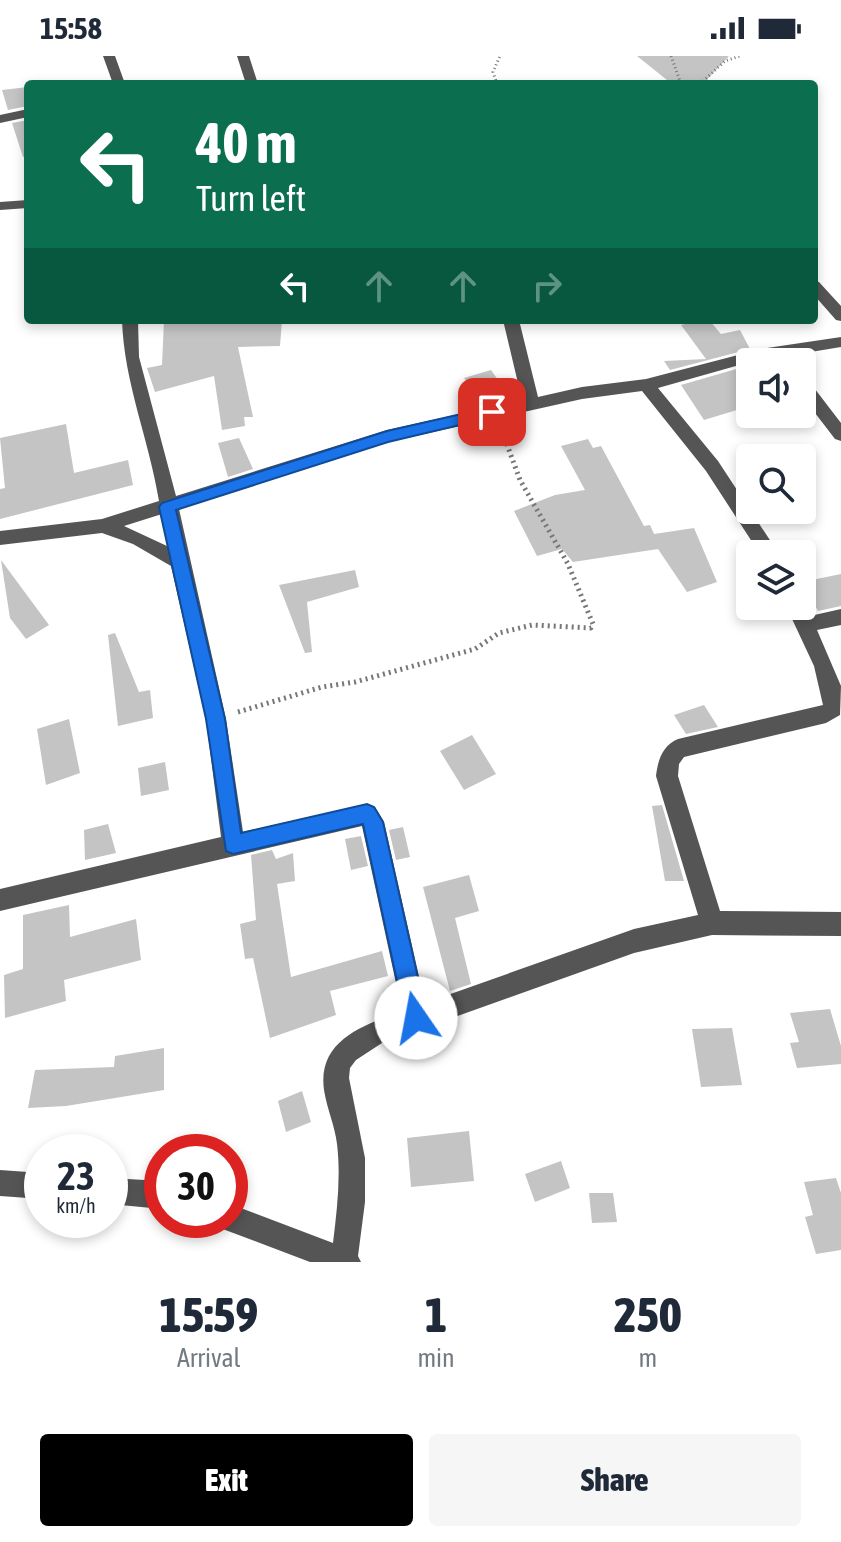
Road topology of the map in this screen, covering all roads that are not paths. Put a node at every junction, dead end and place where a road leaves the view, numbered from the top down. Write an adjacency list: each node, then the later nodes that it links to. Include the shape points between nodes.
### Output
1 (109, 56): 3 (street)
2 (243, 56): 4 (street)
3 (118, 80)
4 (251, 80)
5 (24, 114): 6 (street)
6 (0, 119)
7 (24, 204): 8 (street)
8 (0, 206)
9 (818, 290): 10 (street)
10 (841, 316)
11 (130, 324): 20 (street, via 131,357 163,470)
12 (512, 324): 18 (street)
13 (841, 342): 14 (street)
14 (816, 348)
15 (736, 366): 16 (street)
16 (646, 385): 18 (street); 23 (street, via 710,460)
17 (816, 402): 19 (street)
18 (531, 404): 20 (street, via 387,436)
19 (841, 435)
20 (167, 507): 21 (street); 24 (street)
21 (102, 526): 22 (street); 24 (street, via 140,539)
22 (0, 538)
23 (761, 540)
24 (179, 562): 28 (street, via 216,719)
25 (816, 616): 26 (street)
26 (841, 617)
27 (803, 620): 30 (street, via 823,665 833,709 678,749 669,760 667,776)
28 (233, 844): 29 (street); 32 (street, via 367,814)
29 (0, 900)
30 (712, 923): 31 (street); 32 (street, via 634,941)
31 (841, 924)
32 (416, 1018): 36 (street, via 357,1043 341,1059 336,1077 350,1141 354,1197)
33 (0, 1183): 34 (street)
34 (24, 1185)
35 (248, 1225): 36 (street)
36 (345, 1261)

